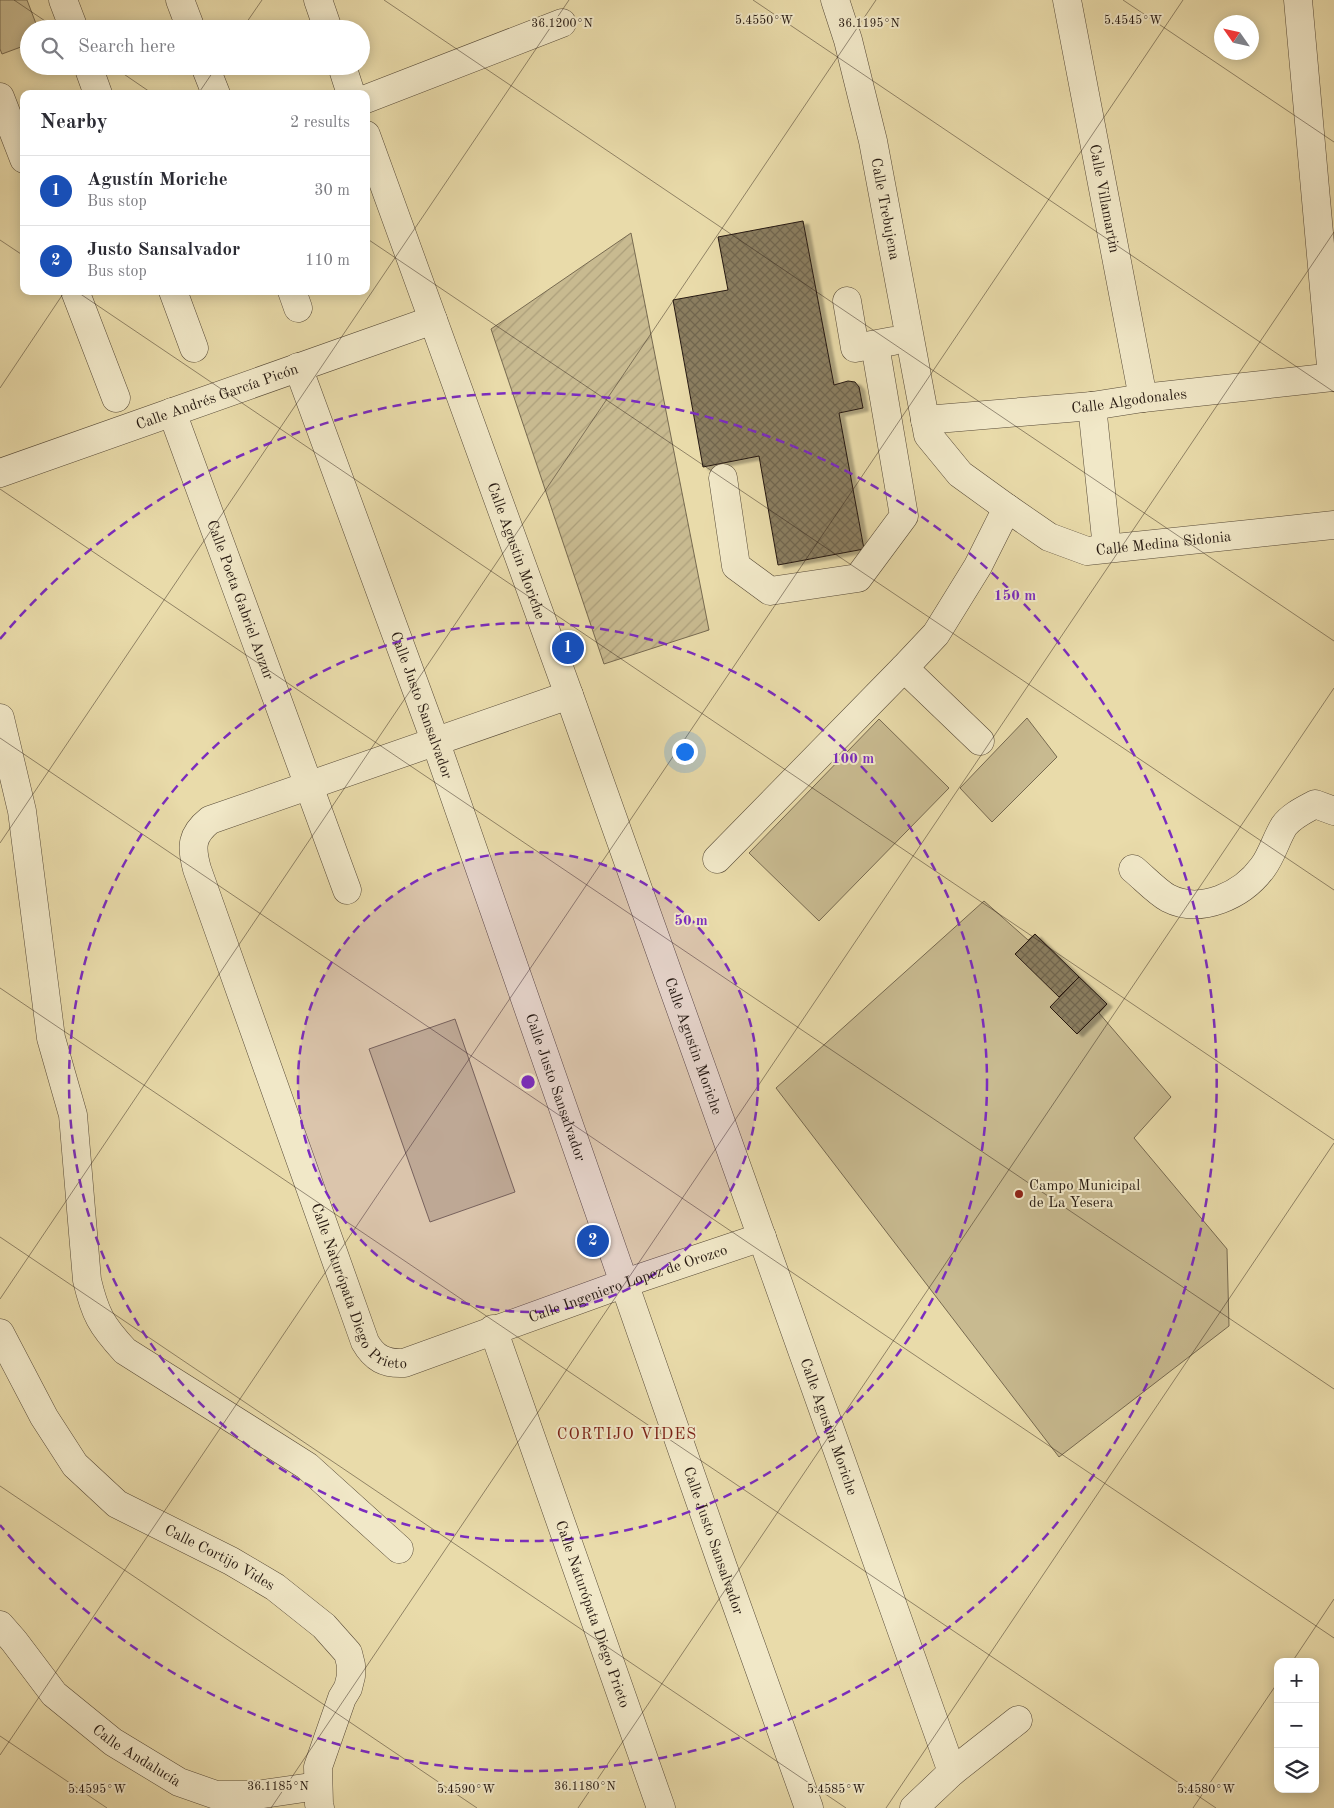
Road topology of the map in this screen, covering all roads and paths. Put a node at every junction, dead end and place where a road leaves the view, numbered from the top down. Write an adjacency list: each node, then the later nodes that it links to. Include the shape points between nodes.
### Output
1 (63, 0): 7 (street)
2 (180, 0): 8 (street)
3 (318, 0): 9 (street)
4 (835, 0): 25 (street, Calle Trebujena, via 873,141)
5 (1067, 0): 31 (street, Calle Villamartin)
6 (1298, 0): 29 (street)
7 (71, 20)
8 (188, 20)
9 (325, 20)
10 (562, 23): 18 (street)
11 (91, 75): 14 (street)
12 (209, 75): 15 (street)
13 (345, 75): 16 (street)
14 (97, 90)
15 (214, 90)
16 (350, 90)
17 (0, 97): 20 (street)
18 (370, 98)
19 (370, 146): 24 (street, Calle Agustin Moriche)
20 (20, 149)
21 (77, 295): 30 (street)
22 (174, 295): 27 (street)
23 (847, 301): 26 (street, via 855,348)
24 (432, 320): 28 (street, Calle Andrés García Picón); 41 (street, Calle Agustin Moriche)
25 (909, 338): 26 (street); 34 (street, Calle Trebujena)
26 (875, 345): 36 (street, via 904,516 858,578 770,591 736,566)
27 (194, 348)
28 (298, 367): 33 (street, Calle Andrés García Picón); 44 (street, Calle Justo Sansalvador)
29 (1333, 377): 31 (street, Calle Algodonales)
30 (116, 398)
31 (1143, 398): 32 (street, Calle Algodonales)
32 (1092, 406): 34 (street, Calle Algodonales); 39 (street)
33 (172, 412): 35 (street, Calle Andrés García Picón); 45 (street, Calle Poeta Gabriel Anzur)
34 (924, 420): 37 (street, Calle Medina Sidonia, via 928,435 960,474)
35 (0, 473)
36 (723, 478)
37 (1007, 508): 39 (street, Calle Medina Sidonia, via 1049,537 1087,550); 40 (street, via 978,566 936,634)
38 (1334, 525): 39 (street, Calle Medina Sidonia)
39 (1108, 548)
40 (904, 668): 43 (street); 47 (street)
41 (569, 695): 44 (street, Calle Naturópata Diego Prieto); 50 (street, Calle Agustin Moriche)
42 (0, 718): 54 (street, via 22,811 51,1038 73,1115 87,1280 93,1306 106,1330 125,1351 307,1466)
43 (980, 741)
44 (436, 742): 45 (street, Calle Naturópata Diego Prieto); 51 (street, Calle Justo Sansalvador)
45 (309, 786): 49 (street, Calle Poeta Gabriel Anzur); 52 (street, Calle Naturópata Diego Prieto, via 210,820 196,836 194,857 370,1351 385,1362 404,1363)
46 (1334, 810): 48 (street, via 1315,804 1299,812 1284,825 1264,867 1247,885 1212,903 1190,904 1168,898)
47 (717, 859)
48 (1133, 869)
49 (347, 890)
50 (762, 1237): 51 (street, Calle Ingeniero Lopez de Orozco); 57 (street, Calle Agustin Moriche)
51 (625, 1283): 52 (street, Calle Ingeniero Lopez de Orozco); 60 (street, Calle Justo Sansalvador)
52 (493, 1329): 59 (street, Calle Naturópata Diego Prieto)
53 (0, 1333): 58 (street, Calle Cortijo Vides, via 44,1417 75,1465 117,1504 231,1561 275,1587 324,1626 348,1653 351,1676 318,1767)
54 (399, 1549)
55 (0, 1624): 58 (street, Calle Andalucía, via 54,1694 113,1742 178,1782 216,1796)
56 (1018, 1720): 57 (street)
57 (952, 1772): 61 (street)
58 (319, 1797)
59 (661, 1808)
60 (809, 1808)
61 (914, 1808)

